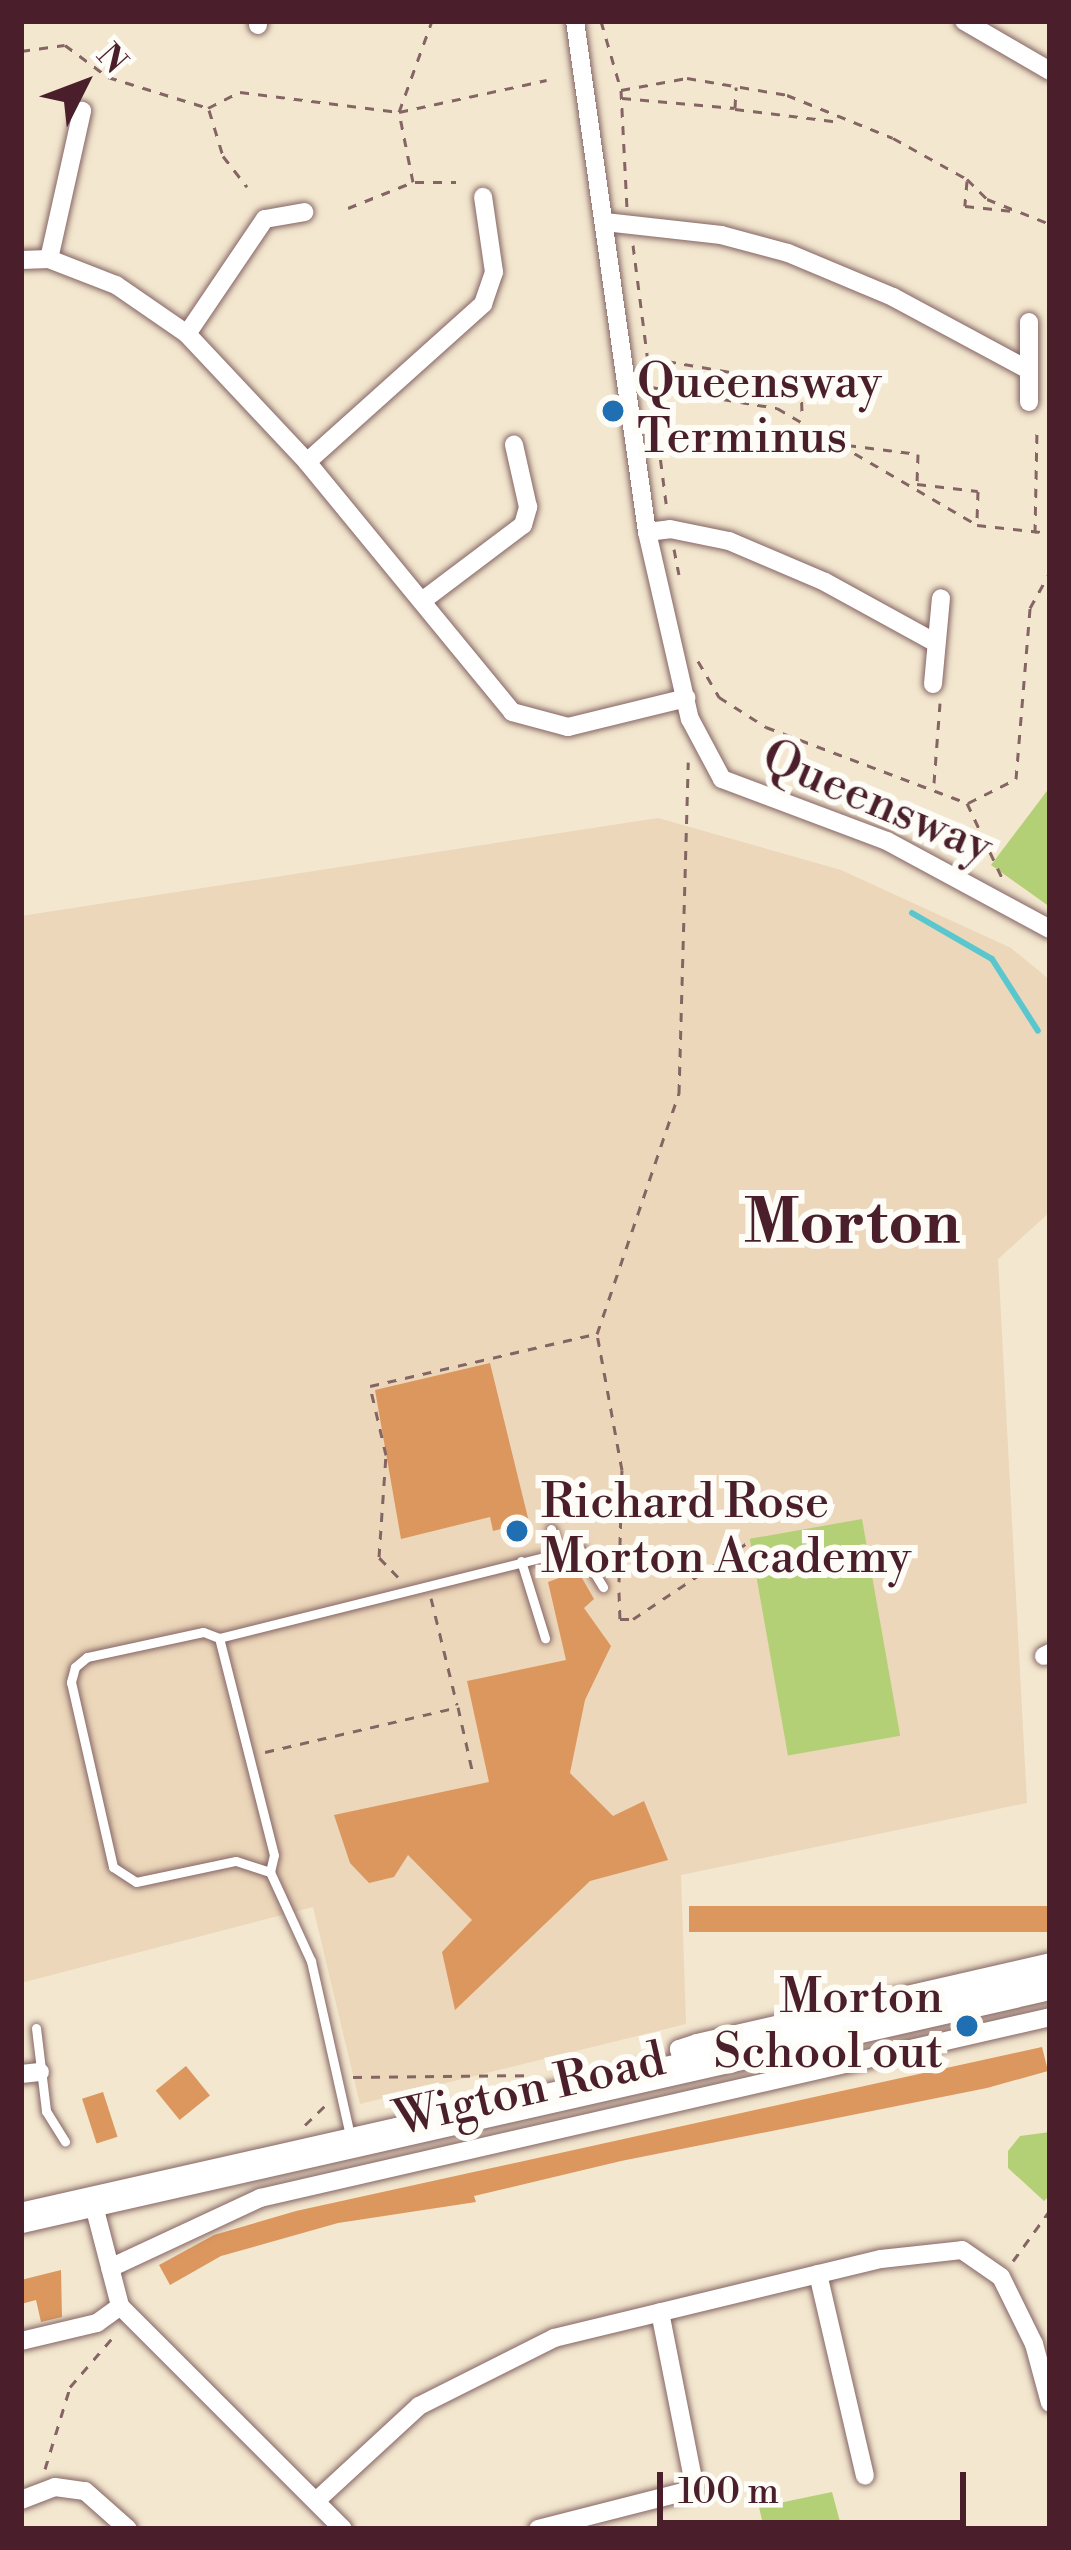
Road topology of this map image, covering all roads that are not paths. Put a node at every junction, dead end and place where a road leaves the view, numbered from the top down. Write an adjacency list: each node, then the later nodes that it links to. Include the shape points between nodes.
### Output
1 (575, 21): 7 (street, Queensway)
2 (964, 21): 3 (street)
3 (1050, 71)
4 (82, 111): 8 (street)
5 (483, 197): 15 (street, via 494,272 484,304)
6 (304, 212): 11 (street, via 265,219)
7 (605, 223): 12 (street, via 721,235 788,253 893,297); 16 (street, Queensway)
8 (49, 259): 9 (street); 11 (street, via 116,285)
9 (21, 260)
10 (1030, 322): 12 (street)
11 (187, 334): 15 (street)
12 (1025, 368): 13 (street)
13 (1029, 402)
14 (514, 445): 18 (street, via 528,507 523,525)
15 (307, 462): 18 (street)
16 (646, 532): 19 (street, via 729,541 826,581); 21 (street, Queensway)
17 (940, 598): 19 (street)
18 (422, 602): 21 (street, via 512,712 539,722 568,727)
19 (937, 644): 20 (street)
20 (936, 691)
21 (686, 698): 22 (street, Queensway, via 722,779 887,841)
22 (1050, 928)
23 (551, 1528): 24 (lane)
24 (559, 1551): 25 (lane); 26 (lane, via 579,1548)
25 (521, 1561): 27 (lane); 28 (lane)
26 (603, 1587)
27 (219, 1638): 29 (lane, via 274,1855); 29 (lane, via 203,1632 87,1657 71,1682 113,1867 123,1878 236,1861)
28 (545, 1638)
29 (270, 1872): 37 (lane, via 311,1961)
30 (1050, 1962): 34 (street, Wigton Road, via 698,2043 679,2049)
31 (1050, 1985): 34 (main road, Wigton Road)
32 (1050, 2017): 40 (street, Wigton Road, via 260,2198)
33 (36, 2028): 35 (lane)
34 (685, 2068): 37 (main road, Wigton Road)
35 (31, 2073): 36 (lane)
36 (65, 2142)
37 (351, 2143): 38 (main road, Wigton Road)
38 (93, 2202): 39 (main road, Wigton Road); 40 (street)
39 (21, 2218)
40 (110, 2268): 42 (street)
41 (818, 2274): 43 (street); 45 (street, via 962,2251 1001,2277 1034,2344); 46 (street)
42 (125, 2312): 44 (street); 48 (street)
43 (660, 2312): 48 (street, via 554,2338 419,2406); 51 (street, via 695,2489)
44 (21, 2341)
45 (1050, 2403)
46 (865, 2476)
47 (30, 2495): 49 (street, via 85,2491)
48 (316, 2501): 50 (street)
49 (128, 2529)
50 (343, 2529)
51 (538, 2529)

